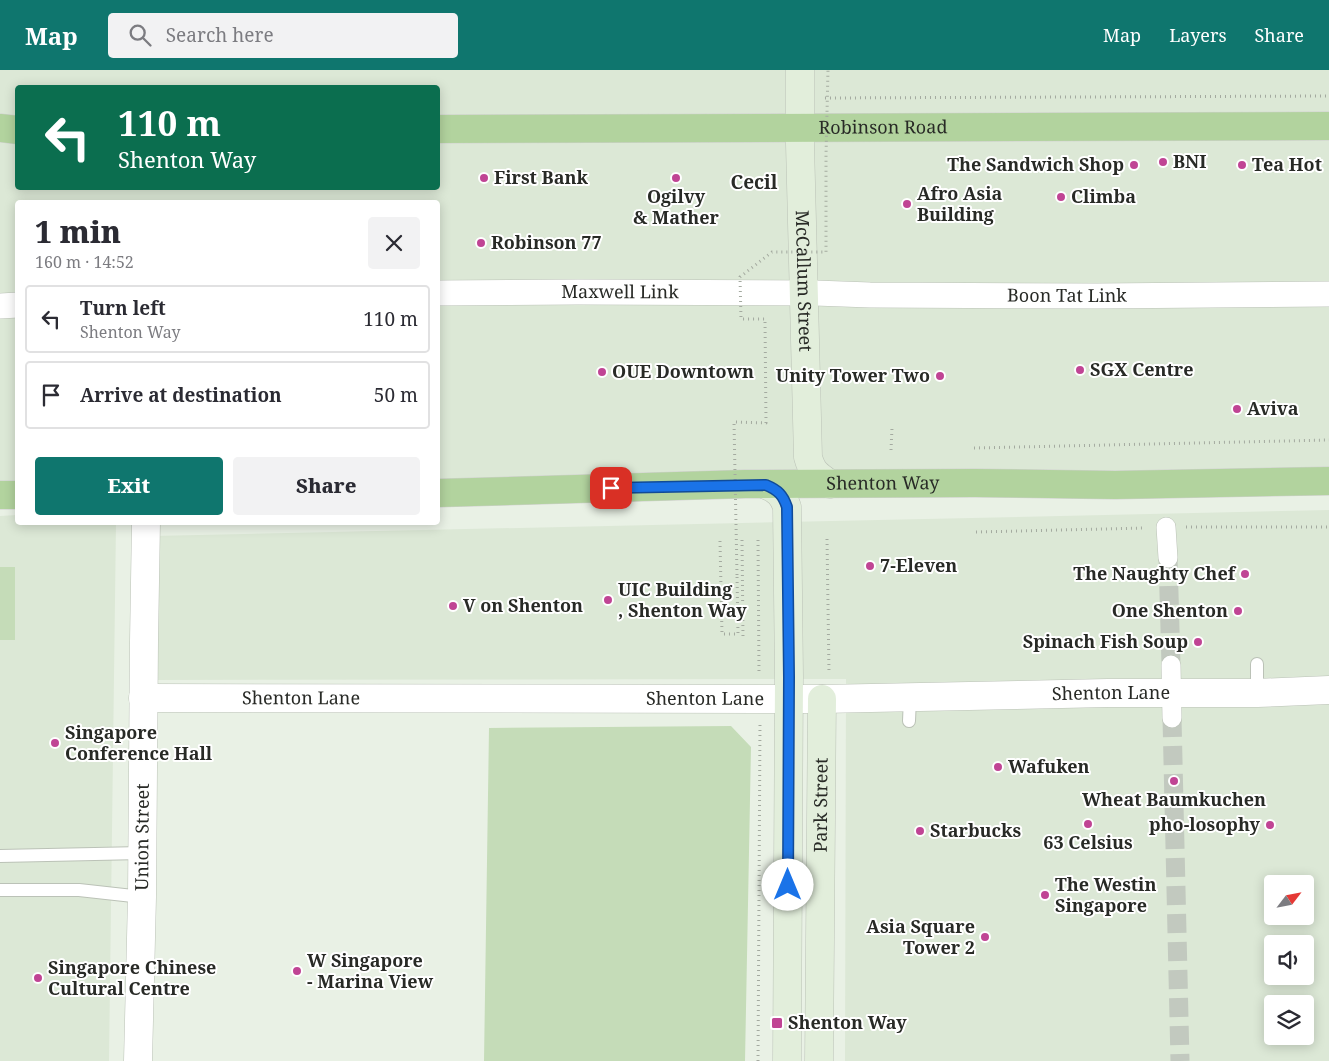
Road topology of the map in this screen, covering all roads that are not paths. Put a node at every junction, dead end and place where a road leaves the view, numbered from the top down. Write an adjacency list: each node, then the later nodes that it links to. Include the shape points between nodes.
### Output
1 (800, 70): 4 (main road, McCallum Street)
2 (1329, 126): 4 (highway, Robinson Road)
3 (0, 128): 6 (highway)
4 (800, 128): 5 (highway, Robinson Road); 8 (main road, McCallum Street)
5 (440, 129)
6 (15, 130)
7 (440, 293): 8 (street, Maxwell Link)
8 (803, 293): 9 (street, Boon Tat Link); 13 (main road, McCallum Street, via 808,457 816,475)
9 (1329, 294)
10 (15, 305): 11 (street)
11 (0, 306)
12 (1329, 481): 13 (highway, Shenton Way, via 1115,485)
13 (830, 484): 14 (highway, Shenton Way)
14 (766, 485): 15 (highway, Shenton Way); 26 (main road, Park Street, via 783,496 787,507)
15 (440, 493)
16 (0, 495): 17 (highway)
17 (15, 495)
18 (146, 525): 25 (street, Union Street)
19 (1166, 527): 20 (street)
20 (1168, 558)
21 (1257, 664): 24 (lane)
22 (1171, 665): 28 (street)
23 (1329, 690): 24 (street, Shenton Lane)
24 (1257, 693): 28 (street, Shenton Lane)
25 (143, 698): 26 (street, Shenton Lane); 29 (street, Union Street)
26 (789, 699): 27 (street, Shenton Lane); 34 (main road, Park Street)
27 (822, 699): 28 (street, Shenton Lane, via 910,709 1108,693); 35 (main road, Park Street)
28 (1172, 705)
29 (142, 853): 30 (lane); 32 (street, Union Street)
30 (0, 856)
31 (0, 890): 32 (lane, via 79,890)
32 (142, 897): 33 (street, Union Street)
33 (138, 1061)
34 (787, 1061)
35 (819, 1061)

